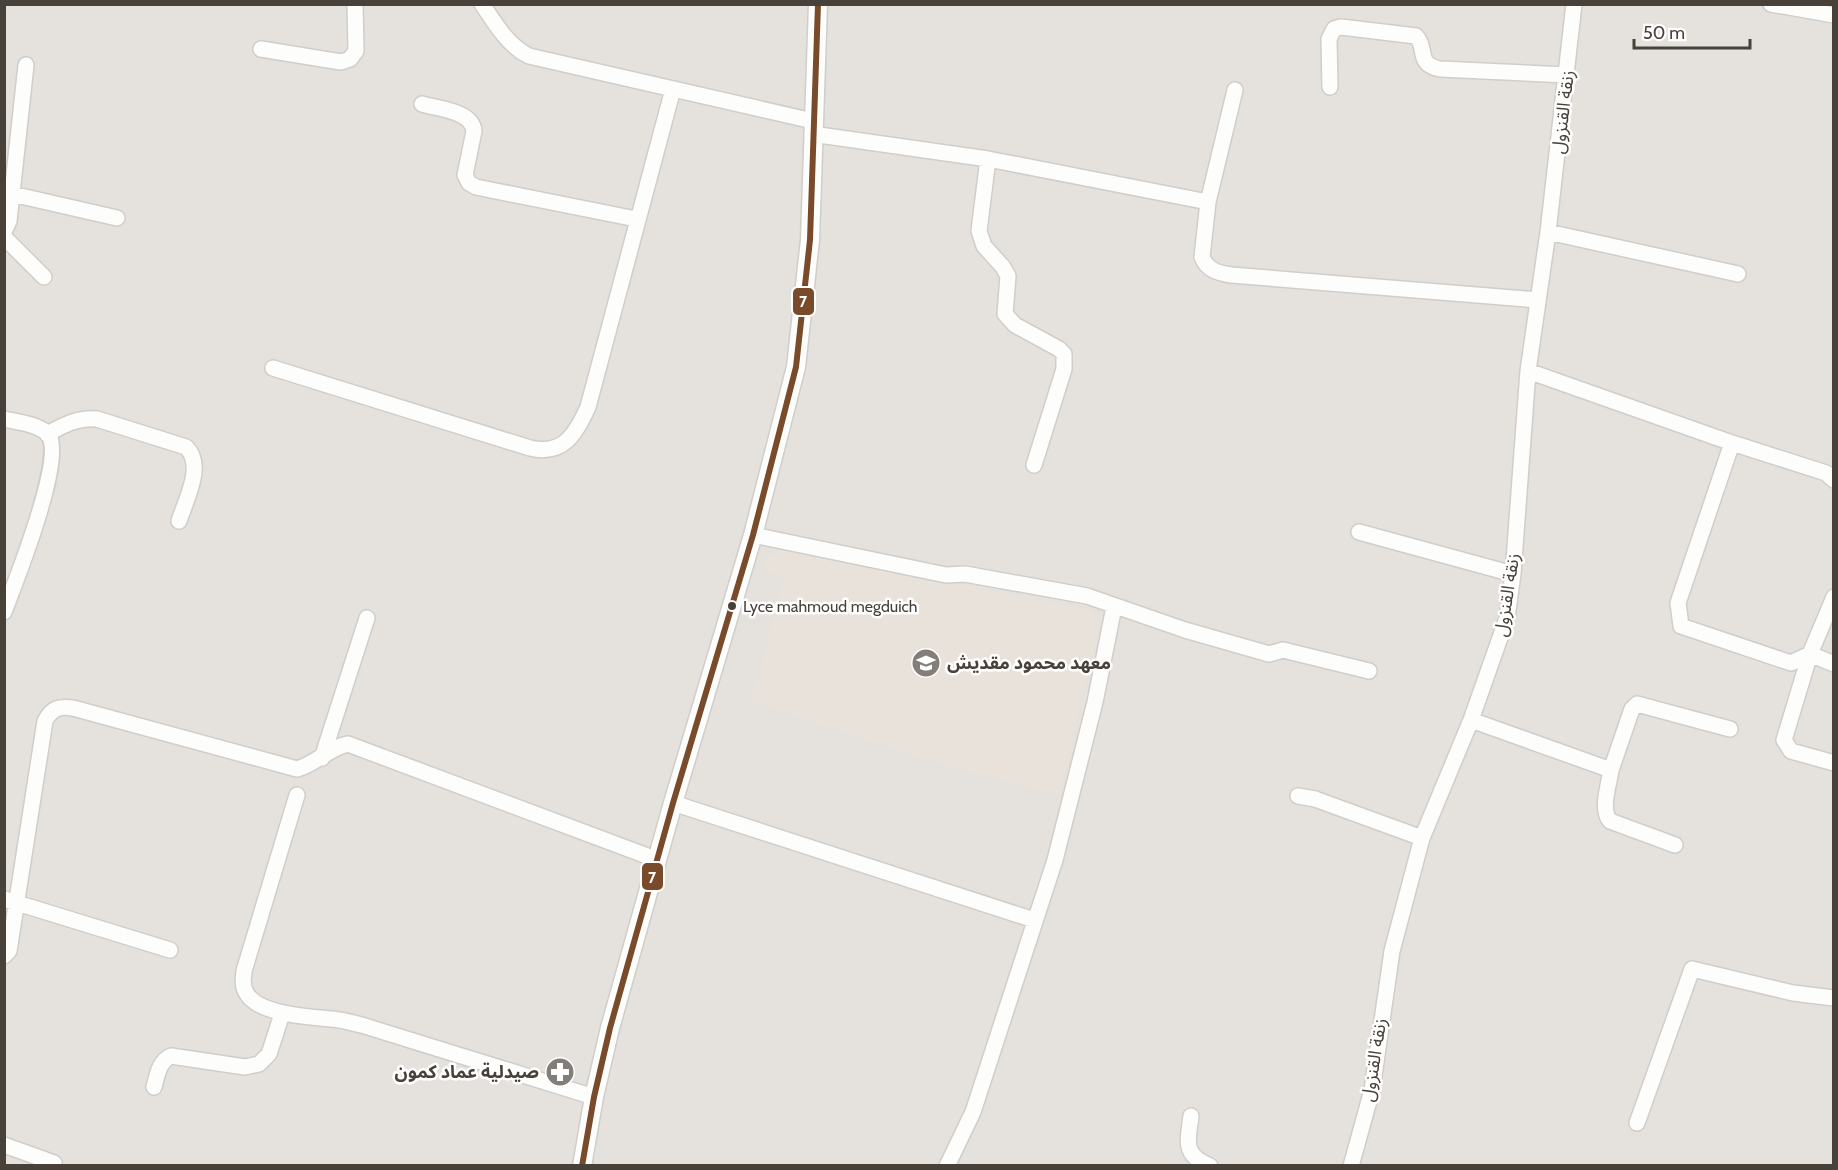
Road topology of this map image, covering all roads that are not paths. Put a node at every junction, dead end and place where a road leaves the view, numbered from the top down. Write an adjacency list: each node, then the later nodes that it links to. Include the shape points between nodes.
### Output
1 (355, 4): 7 (street, via 356,51 350,59 341,62)
2 (482, 4): 11 (street, via 511,43 529,56)
3 (818, 4): 14 (street)
4 (1574, 4): 9 (street, زنقة القنزول)
5 (1772, 4): 6 (street)
6 (1833, 15)
7 (261, 49)
8 (26, 66): 16 (street)
9 (1568, 75): 10 (street, via 1433,68 1424,59 1416,36 1341,27 1334,29 1329,39); 21 (street, زنقة القنزول)
10 (1330, 87)
11 (673, 89): 14 (street); 19 (street)
12 (1235, 90): 17 (street)
13 (422, 105): 19 (street, via 471,120 474,132 465,175 476,187)
14 (813, 128): 15 (street); 35 (street, via 810,240 796,367)
15 (988, 159): 17 (street); 31 (street, via 979,231 984,246 1008,276 1005,314 1015,325 1064,354 1064,369)
16 (12, 194): 18 (street); 20 (street)
17 (1208, 202): 25 (street, via 1202,257 1216,272)
18 (117, 218)
19 (636, 219): 26 (street, via 588,407 579,427 558,447 543,451 530,448)
20 (4, 232)
21 (1548, 232): 23 (street); 25 (street, زنقة القنزول)
22 (4, 237): 24 (street)
23 (1738, 274)
24 (44, 277)
25 (1538, 300): 27 (street, زنقة القنزول)
26 (273, 368)
27 (1528, 371): 30 (street); 36 (street, زنقة القنزول)
28 (4, 419): 29 (street)
29 (47, 434): 33 (street, via 68,423 97,419 186,447 195,460 194,471); 39 (street, via 53,448 47,484)
30 (1732, 443): 32 (street, via 1826,473); 41 (street, via 1678,603 1681,626 1791,663)
31 (1034, 465)
32 (1833, 480)
33 (179, 521)
34 (1359, 532): 36 (street)
35 (753, 535): 38 (street, via 946,575 965,574 1087,596); 51 (street)
36 (1513, 574): 44 (street, زنقة القنزول, via 1501,640)
37 (1833, 597): 41 (street)
38 (1114, 606): 43 (street, via 1269,654 1283,650); 56 (street, via 1095,702 1055,860)
39 (4, 612)
40 (367, 618): 46 (street)
41 (1810, 654): 42 (street); 47 (street, via 1784,740 1791,751)
42 (1833, 664)
43 (1369, 671)
44 (1471, 720): 48 (street); 52 (street, زنقة القنزول)
45 (1730, 729): 48 (street, via 1637,704)
46 (322, 758): 54 (street, via 348,744); 55 (street, via 305,767 288,767 73,708 54,708 45,721)
47 (1833, 763)
48 (1611, 770): 53 (street, via 1607,818)
49 (297, 795): 60 (street, via 243,984 254,1001)
50 (1298, 796): 52 (street)
51 (673, 803): 54 (street); 56 (street)
52 (1422, 838): 70 (street, زنقة القنزول, via 1392,951 1372,1090)
53 (1675, 845)
54 (658, 860): 62 (street)
55 (11, 901): 57 (street); 58 (street, via 9,951)
56 (1034, 920): 68 (street, via 973,1112)
57 (170, 950)
58 (4, 956)
59 (1833, 998): 64 (street, via 1792,993 1692,969)
60 (282, 1014): 61 (street, via 269,1054 259,1064 245,1066 171,1056 160,1067); 62 (street, via 342,1020 368,1027)
61 (153, 1088)
62 (594, 1098): 67 (street)
63 (1191, 1116): 69 (street, via 1187,1145 1190,1153)
64 (1637, 1123)
65 (4, 1145): 66 (street)
66 (54, 1163)
67 (582, 1166)
68 (947, 1166)
69 (1210, 1166)
70 (1351, 1166)

